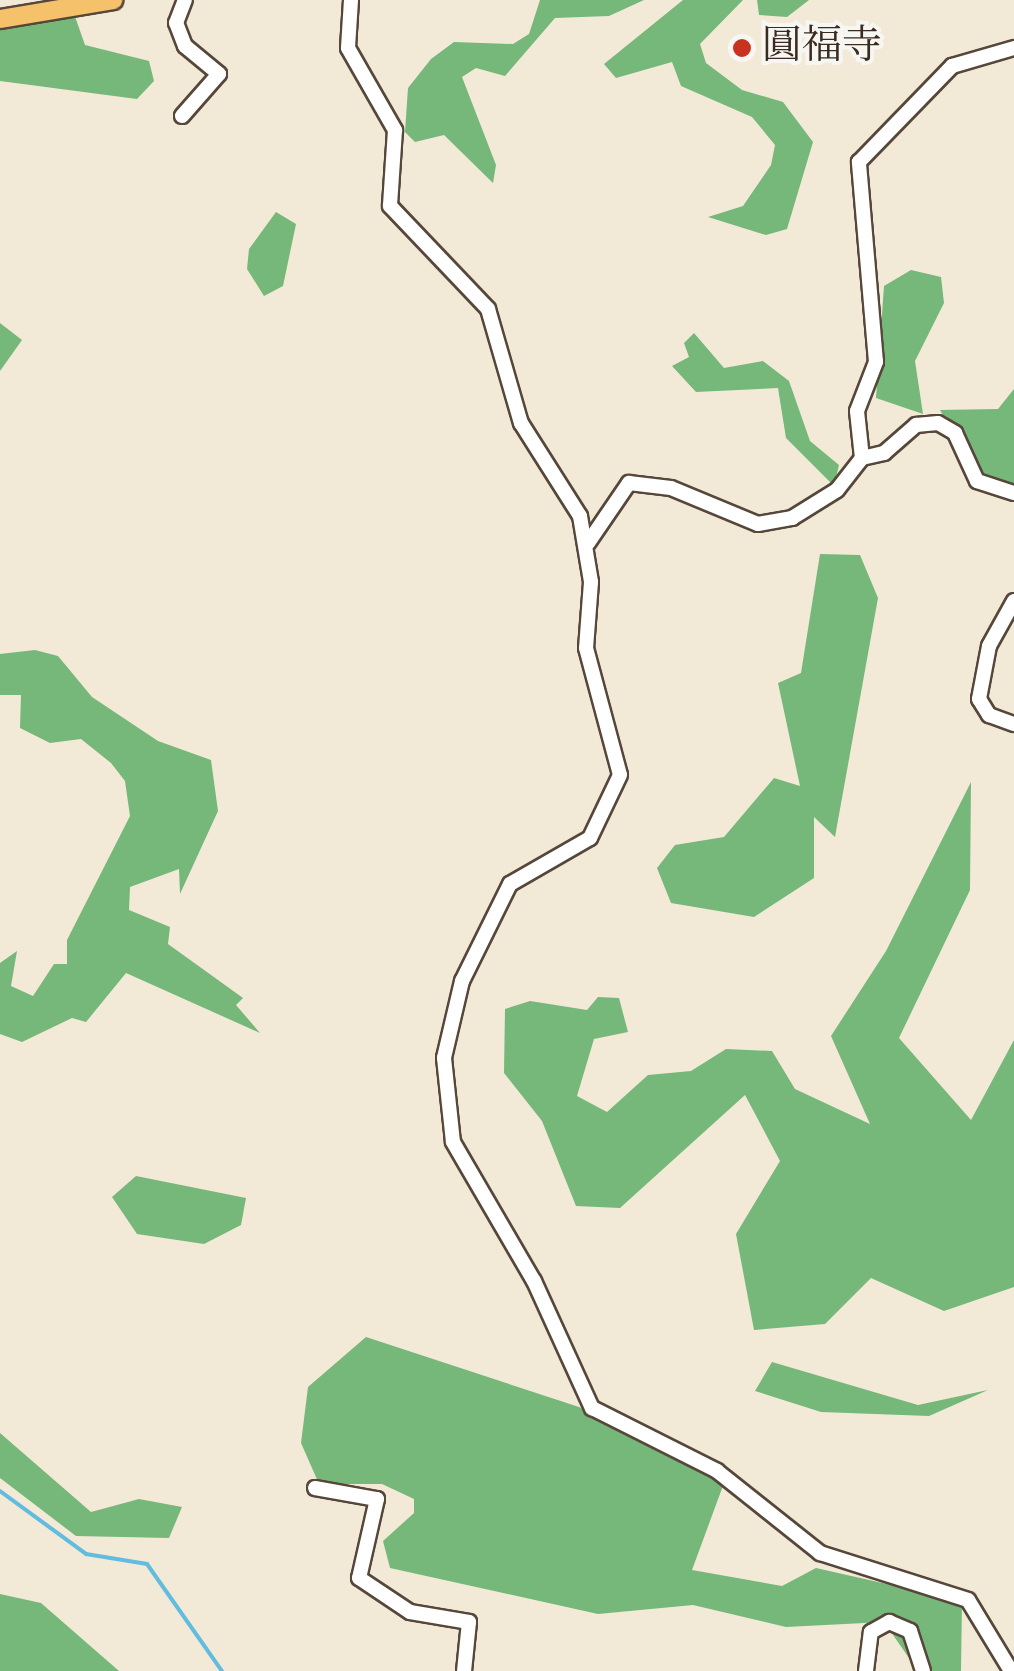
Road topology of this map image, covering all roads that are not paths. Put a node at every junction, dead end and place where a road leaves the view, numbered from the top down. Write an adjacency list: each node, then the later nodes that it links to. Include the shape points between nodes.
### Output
1 (113, 0): 4 (main road)
2 (185, 0): 6 (street, via 176,22 185,46 219,74)
3 (351, 0): 9 (street, via 348,48 396,130 390,206 488,309 521,422 570,495)
4 (0, 18)
5 (1014, 48): 7 (street, via 952,66 856,170 876,346 857,411)
6 (182, 116)
7 (862, 458): 8 (street, via 884,452 916,425 938,424 955,432 976,481); 9 (street, via 828,498 769,524 656,483 629,483)
8 (1014, 494)
9 (588, 543): 16 (street, via 586,648 620,776 617,797 590,838 518,874 487,936 446,1034 447,1120 460,1158 534,1281 584,1400 718,1470 820,1553 934,1583 986,1620)
10 (1014, 601): 11 (street, via 988,646 979,705)
11 (1014, 724)
12 (315, 1488): 13 (street, via 377,1499 359,1578 410,1612 470,1622)
13 (464, 1671)
14 (866, 1671): 15 (street, via 871,1632 889,1622 910,1631)
15 (923, 1671)
16 (1011, 1671)

